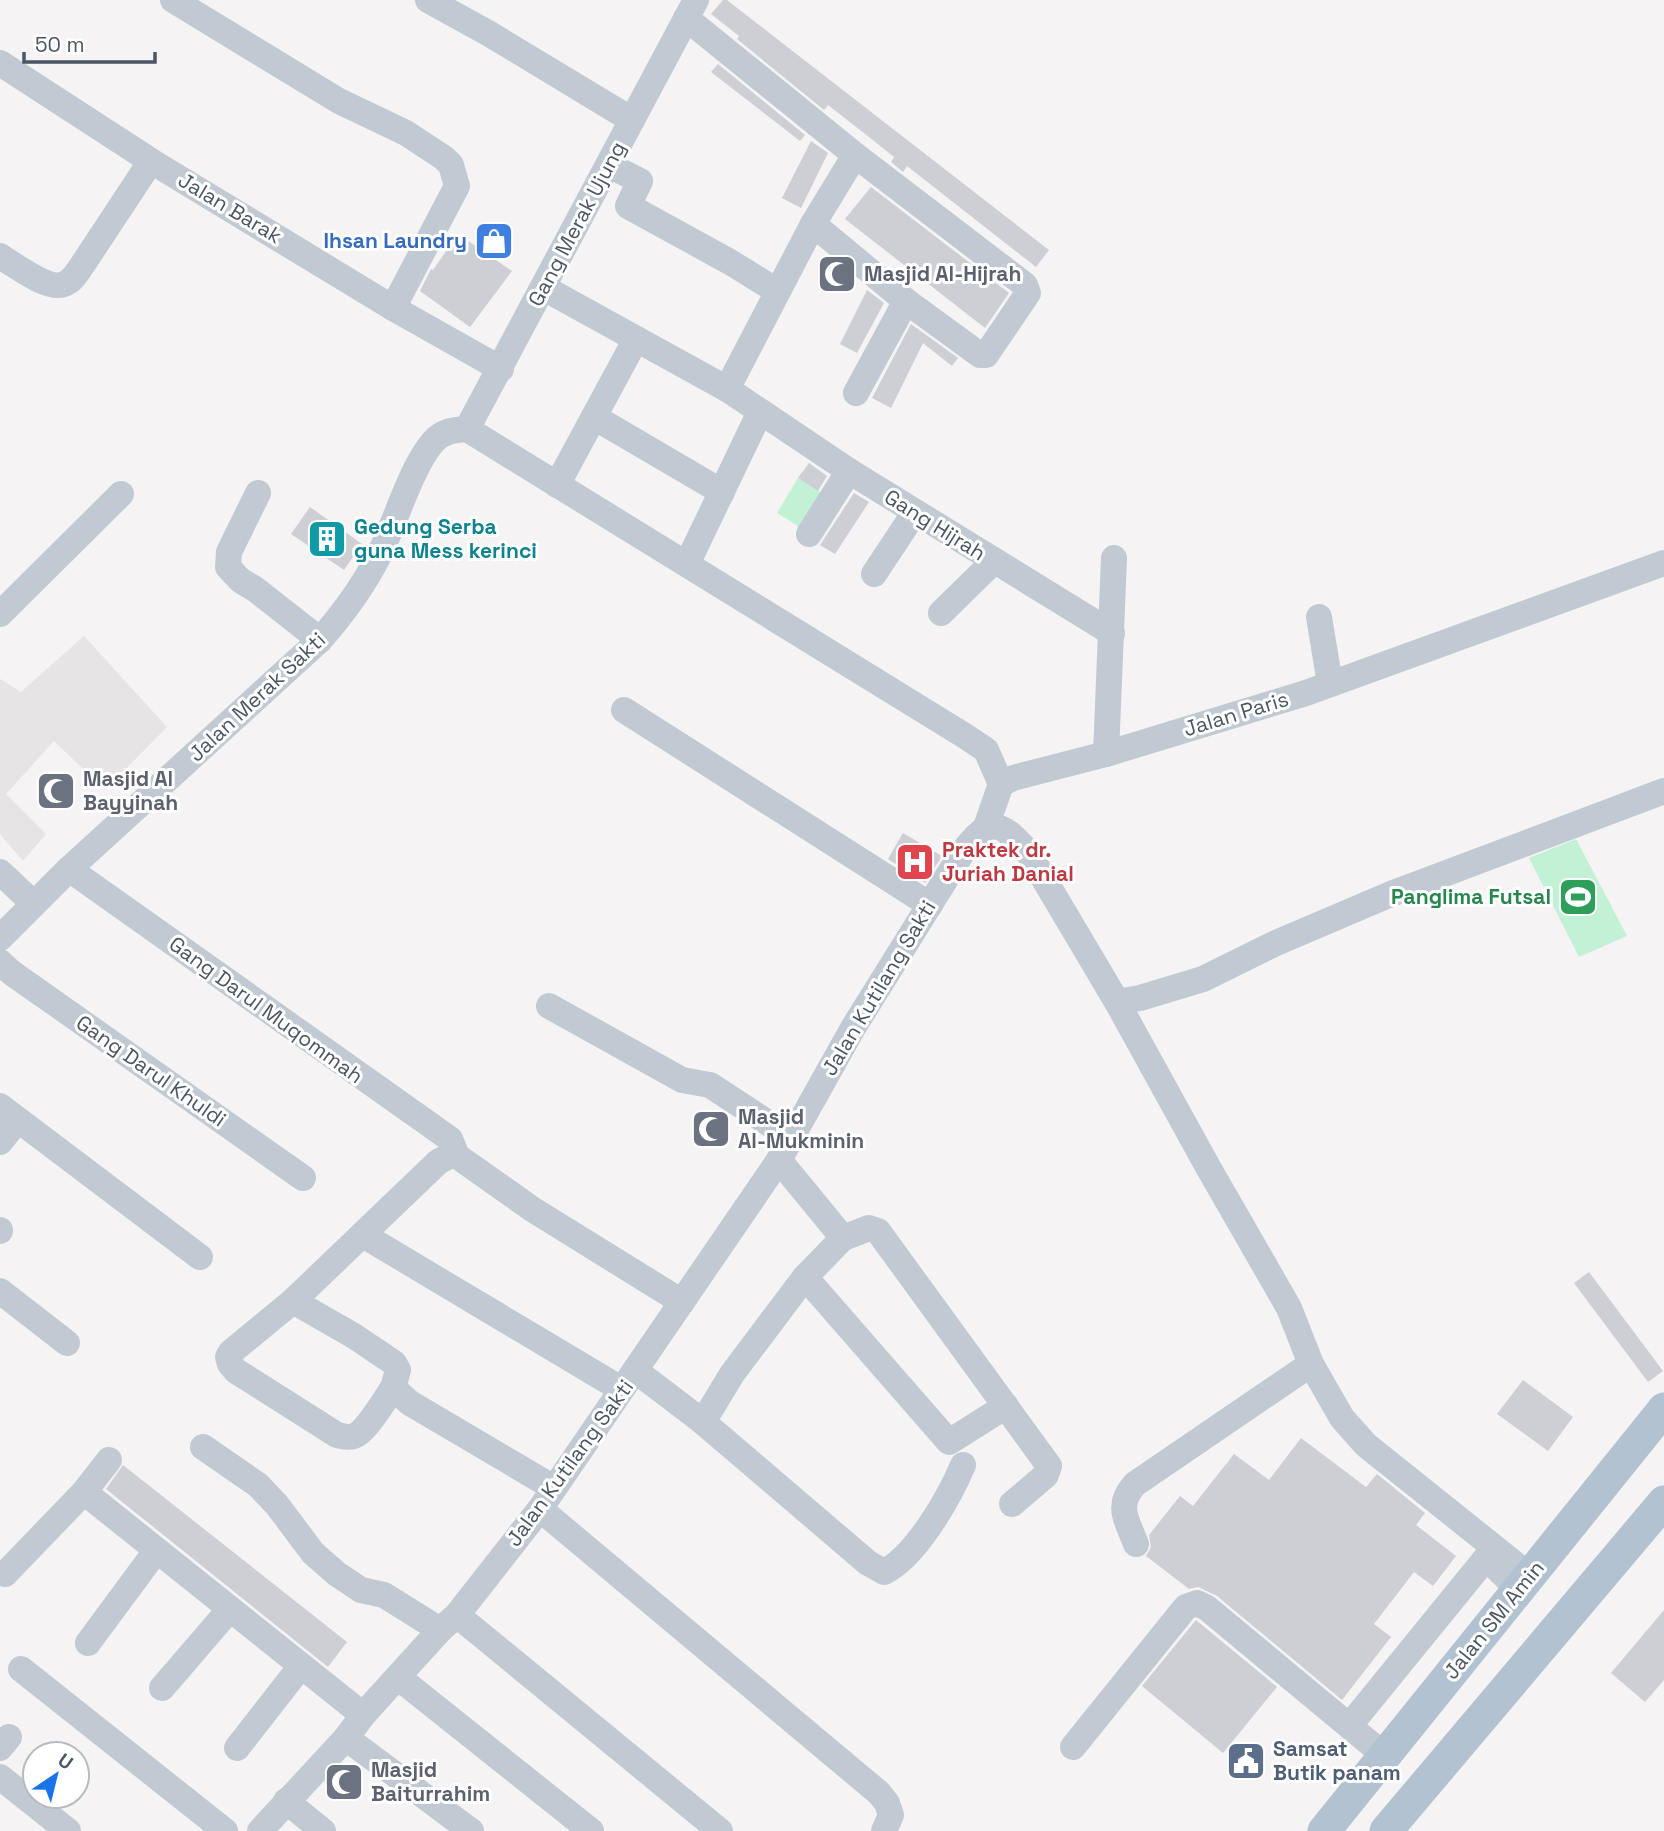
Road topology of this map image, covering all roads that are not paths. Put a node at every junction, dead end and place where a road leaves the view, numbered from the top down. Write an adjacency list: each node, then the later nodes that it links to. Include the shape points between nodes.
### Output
1 (173, 0): 14 (street, via 339,100 406,133 451,165 457,186)
2 (428, 0): 5 (street)
3 (691, 9): 5 (street, Gang Merak Ujung); 6 (street)
4 (0, 63): 7 (street, Jalan Barak)
5 (632, 120): 8 (street, Gang Merak Ujung)
6 (855, 155): 9 (street); 13 (street, via 1029,291 984,355)
7 (151, 161): 10 (street, via 74,277 64,285); 14 (street, Jalan Barak)
8 (609, 164): 11 (street, Gang Merak Ujung); 12 (street, via 640,181 628,206)
9 (813, 224): 12 (street); 13 (street)
10 (3, 264)
11 (544, 288): 15 (street, Gang Hijrah); 16 (street, Gang Merak Ujung)
12 (777, 291): 17 (street)
13 (906, 301): 18 (street)
14 (393, 308): 16 (street, Jalan Barak)
15 (636, 339): 17 (street, Gang Hijrah); 20 (street)
16 (501, 369): 21 (street, Gang Merak Ujung)
17 (727, 389): 19 (street, Gang Hijrah)
18 (856, 393)
19 (760, 412): 22 (street, Gang Hijrah); 24 (street)
20 (594, 417): 23 (street); 24 (street)
21 (467, 429): 23 (street); 38 (street, Jalan Merak Sakti, via 447,430 428,449 378,557)
22 (849, 471): 27 (street, Gang Hijrah); 28 (street)
23 (557, 485): 31 (street)
24 (722, 492): 31 (street)
25 (258, 493): 38 (street, via 229,552 228,567)
26 (121, 494): 35 (street)
27 (915, 512): 30 (street, Gang Hijrah); 33 (street)
28 (808, 534)
29 (1114, 558): 37 (street)
30 (993, 561): 34 (street); 37 (street, Gang Hijrah)
31 (687, 564): 42 (street, via 986,750)
32 (1664, 564): 39 (street, Jalan Paris)
33 (874, 574)
34 (942, 613)
35 (0, 614)
36 (1319, 617): 39 (street)
37 (1112, 633): 41 (street)
38 (320, 640): 45 (street, Jalan Merak Sakti)
39 (1330, 684): 41 (street, Jalan Paris)
40 (624, 710): 48 (street)
41 (1106, 754): 42 (street, Jalan Paris)
42 (1001, 784): 44 (street)
43 (1664, 790): 51 (street, via 1391,894 1203,979)
44 (986, 827): 48 (street, Jalan Kutilang Sakti, via 962,853); 51 (street, via 1011,833 1028,852)
45 (69, 869): 47 (street, Jalan Merak Sakti); 56 (street, Gang Darul Muqommah, via 450,1139)
46 (0, 872): 47 (street)
47 (33, 903): 49 (street, Jalan Merak Sakti)
48 (930, 905): 55 (street, Jalan Kutilang Sakti)
49 (0, 938)
50 (0, 962): 57 (street, Gang Darul Khuldi)
51 (1116, 1002): 66 (street, via 1289,1308)
52 (548, 1006): 55 (street, via 682,1080 710,1085)
53 (9, 1113): 54 (street); 60 (street)
54 (0, 1142)
55 (785, 1149): 59 (street); 64 (street, Jalan Kutilang Sakti)
56 (457, 1156): 58 (street, via 438,1162); 64 (street, Gang Darul Muqommah, via 532,1209)
57 (303, 1178)
58 (363, 1235): 63 (street); 67 (street)
59 (843, 1238): 61 (street); 69 (street, via 869,1228 878,1231)
60 (200, 1257)
61 (805, 1277): 69 (street, via 949,1442); 71 (street)
62 (0, 1291): 65 (street)
63 (293, 1301): 68 (street, via 394,1363 398,1370); 68 (street, via 231,1352 228,1357 236,1371 344,1437 361,1431)
64 (682, 1302): 67 (street, Jalan Kutilang Sakti)
65 (66, 1343)
66 (1311, 1364): 79 (street, via 1135,1484 1124,1499 1123,1512); 82 (street, via 1342,1418 1366,1445)
67 (629, 1380): 71 (street); 76 (street, Jalan Kutilang Sakti)
68 (393, 1388): 76 (street)
69 (1006, 1406): 78 (street, via 1049,1466 1046,1475)
70 (1664, 1409): 82 (main road, Jalan SM Amin)
71 (703, 1422): 74 (street, via 867,1563 884,1572 896,1566 937,1515)
72 (203, 1447): 84 (street, via 258,1485 313,1553 337,1574 361,1590)
73 (109, 1460): 75 (street)
74 (962, 1465)
75 (84, 1492): 80 (street); 81 (street)
76 (547, 1499): 84 (street, Jalan Kutilang Sakti); 105 (street, via 879,1793 891,1815)
77 (1664, 1502): 107 (main road)
78 (1012, 1504)
79 (1136, 1544)
80 (156, 1551): 83 (street); 85 (street)
81 (5, 1574)
82 (1524, 1582): 91 (street, via 1486,1558); 95 (main road, Jalan SM Amin)
83 (230, 1609): 86 (street); 89 (street)
84 (449, 1623): 88 (street, Jalan Kutilang Sakti); 98 (street)
85 (88, 1643)
86 (301, 1666): 90 (street); 94 (street)
87 (21, 1669): 100 (street)
88 (399, 1678): 90 (street, Jalan Kutilang Sakti); 104 (street)
89 (162, 1688)
90 (363, 1715): 92 (street, Jalan Kutilang Sakti)
91 (1350, 1726): 93 (street, via 1197,1603 1186,1607); 95 (street)
92 (346, 1738): 97 (street, Jalan Kutilang Sakti); 103 (street)
93 (1073, 1747)
94 (237, 1748)
95 (1384, 1755): 106 (main road, Jalan SM Amin)
96 (0, 1777): 99 (street)
97 (286, 1801): 101 (street, Jalan Kutilang Sakti); 102 (street)
98 (715, 1830)
99 (68, 1831)
100 (225, 1831)
101 (260, 1831)
102 (323, 1831)
103 (471, 1831)
104 (590, 1831)
105 (884, 1831)
106 (1324, 1831)
107 (1386, 1831)

